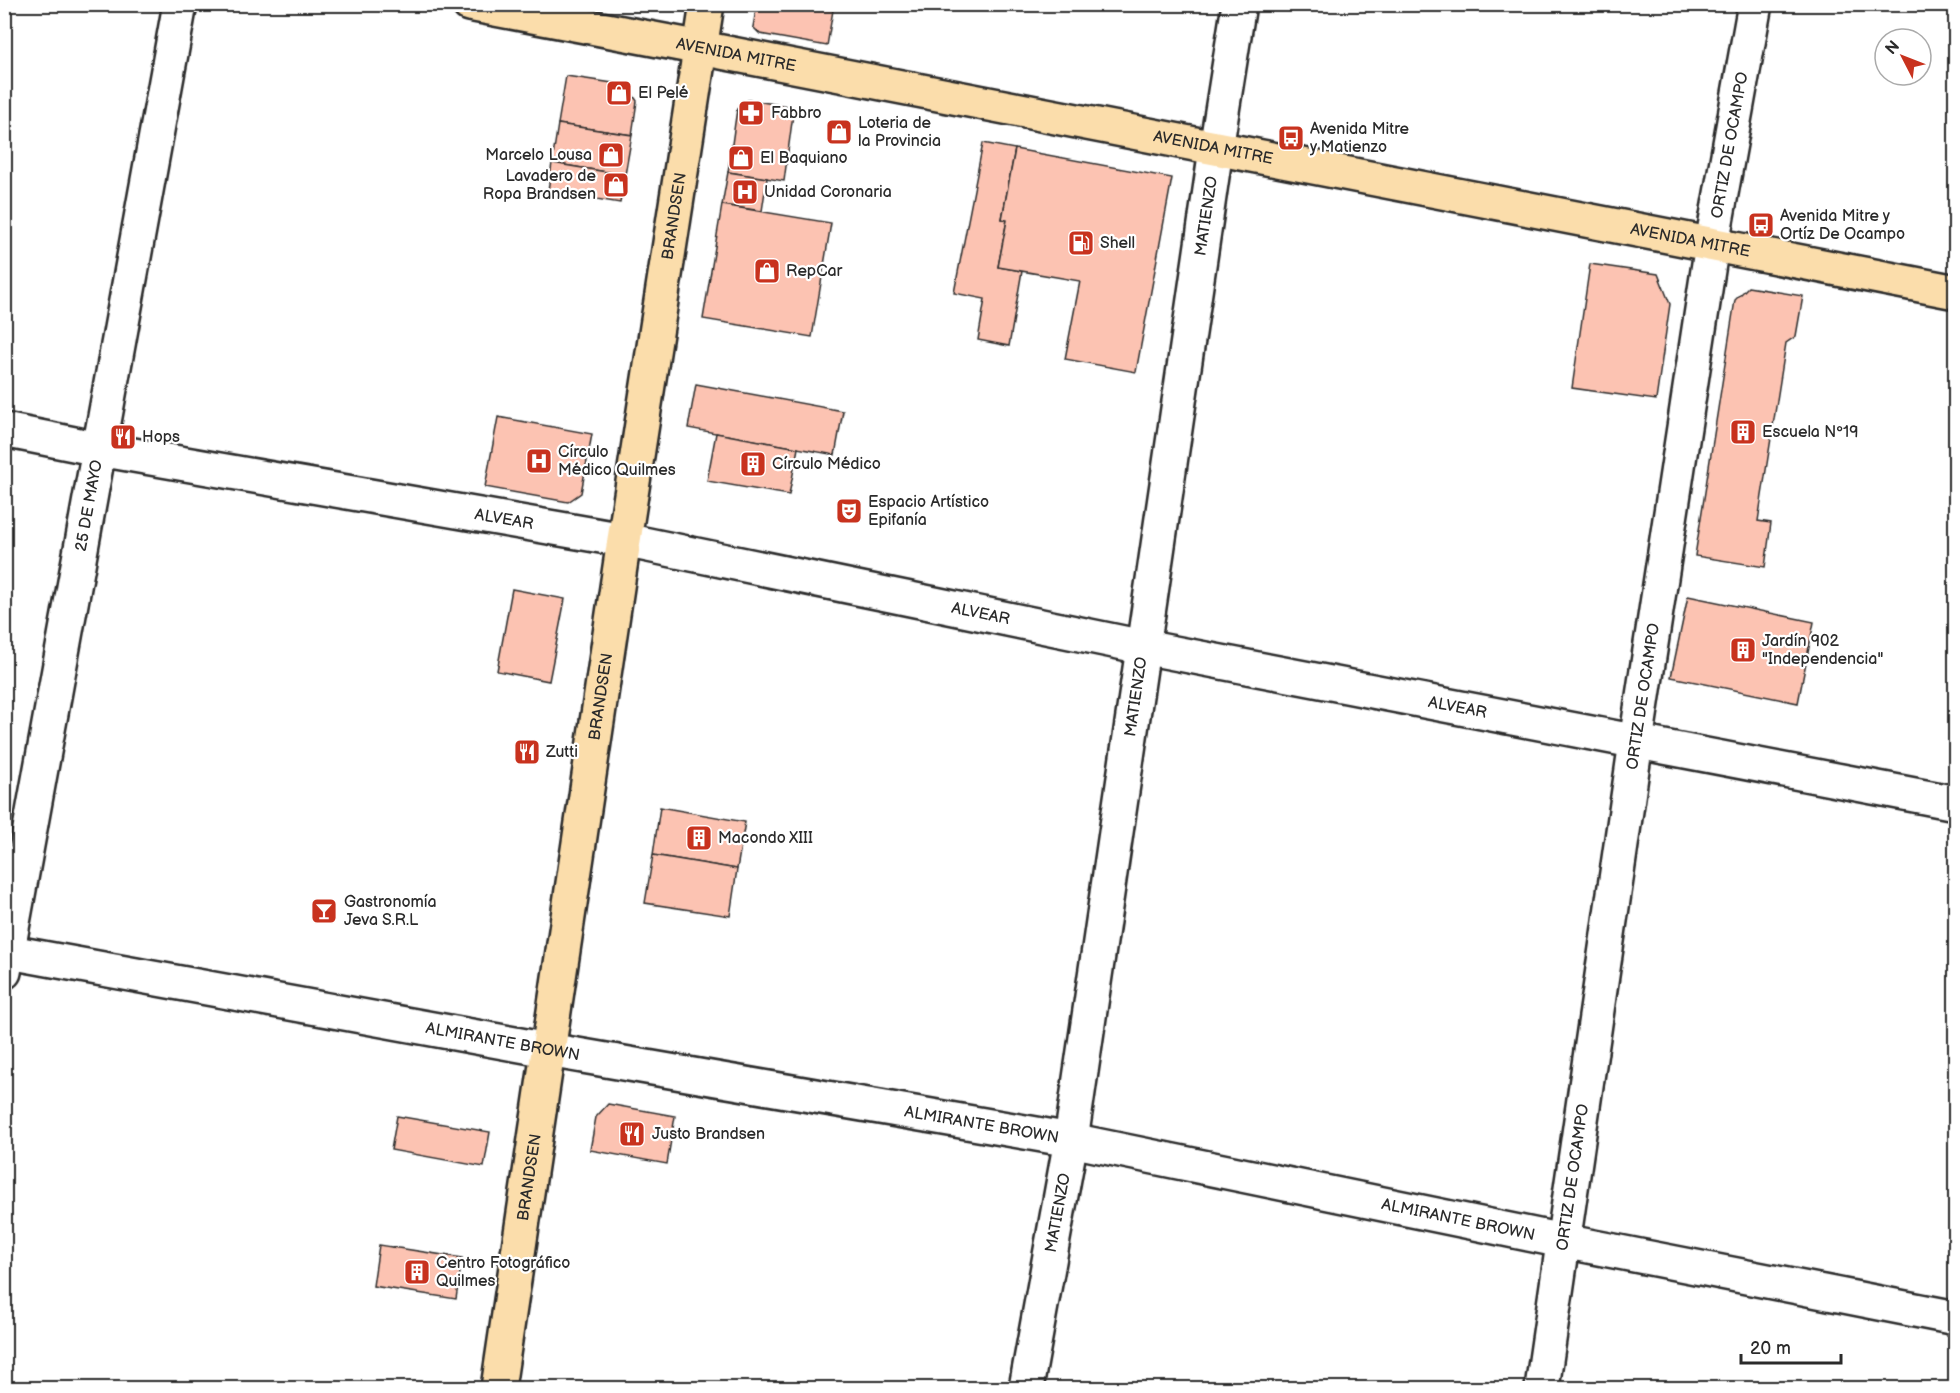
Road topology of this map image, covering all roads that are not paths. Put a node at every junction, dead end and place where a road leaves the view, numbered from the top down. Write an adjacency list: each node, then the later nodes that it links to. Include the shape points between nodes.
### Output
1 (180, 4): 11 (street, 25 DE MAYO)
2 (469, 4): 6 (main road, AVENIDA MITRE)
3 (708, 4): 6 (main road, BRANDSEN)
4 (1239, 4): 7 (street, MATIENZO)
5 (1755, 4): 8 (street, ORTIZ DE OCAMPO)
6 (701, 48): 7 (main road, AVENIDA MITRE); 12 (main road, BRANDSEN)
7 (1216, 149): 8 (main road, AVENIDA MITRE); 13 (street, MATIENZO)
8 (1712, 244): 9 (main road, AVENIDA MITRE); 14 (street, ORTIZ DE OCAMPO)
9 (1956, 292)
10 (4, 430): 11 (street, ALVEAR)
11 (99, 449): 12 (street, ALVEAR); 16 (street, 25 DE MAYO)
12 (624, 540): 13 (street, ALVEAR); 17 (main road, BRANDSEN)
13 (1143, 647): 14 (street, ALVEAR); 18 (street, MATIENZO)
14 (1636, 742): 15 (street, ALVEAR); 19 (street, ORTIZ DE OCAMPO)
15 (1956, 803)
16 (6, 958): 17 (street, ALMIRANTE BROWN)
17 (548, 1050): 18 (street, ALMIRANTE BROWN); 21 (main road, BRANDSEN)
18 (1071, 1140): 19 (street, ALMIRANTE BROWN); 22 (street, MATIENZO)
19 (1563, 1241): 20 (street, ALMIRANTE BROWN); 23 (street, ORTIZ DE OCAMPO)
20 (1956, 1318)
21 (498, 1389)
22 (1026, 1389)
23 (1542, 1389)

